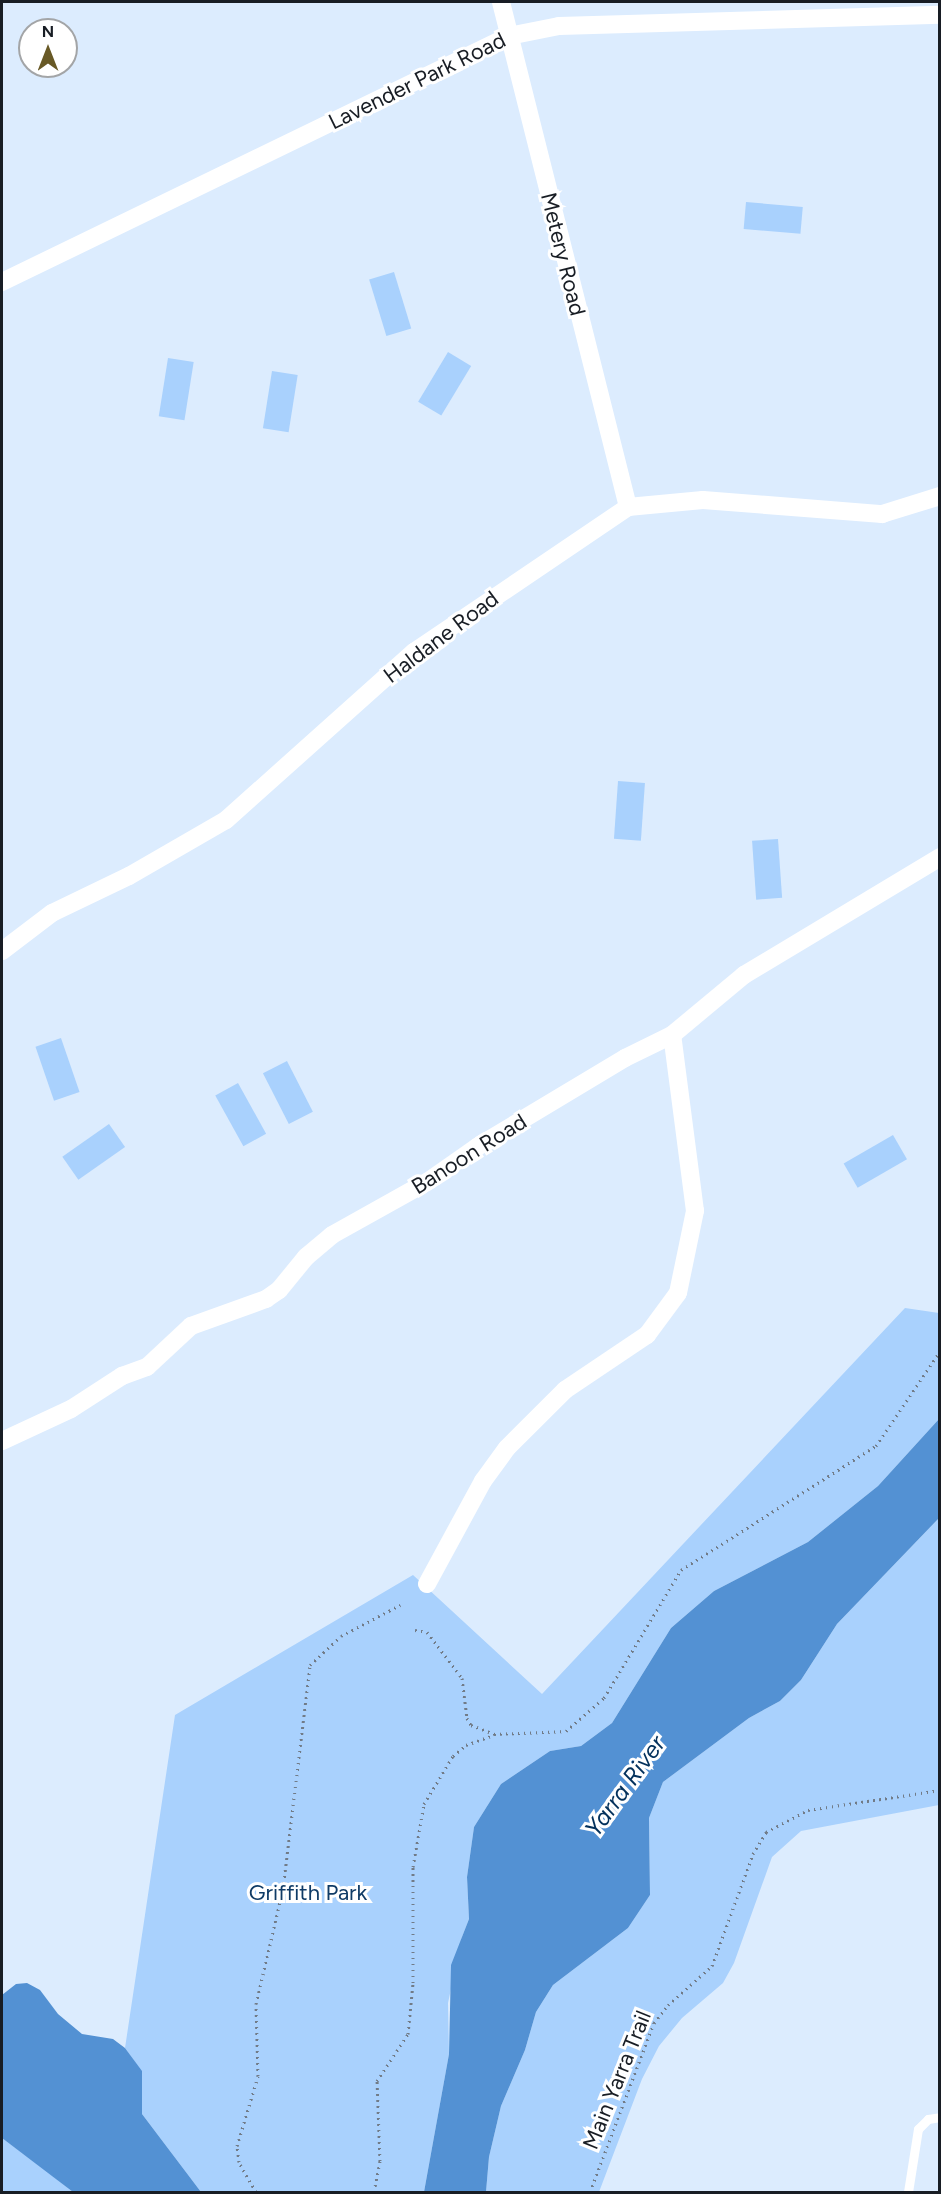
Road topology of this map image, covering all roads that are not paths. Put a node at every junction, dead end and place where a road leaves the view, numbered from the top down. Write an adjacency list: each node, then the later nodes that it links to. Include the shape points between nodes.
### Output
1 (501, 2): 3 (street, Metery Road)
2 (939, 15): 3 (street, Lavender Park Road, via 560,26)
3 (509, 36): 4 (street, Lavender Park Road); 6 (street, Metery Road)
4 (2, 282)
5 (939, 496): 6 (street, Haldane Road, via 882,514 703,500)
6 (628, 507): 8 (street, Haldane Road, via 414,652 226,820 129,876 52,913)
7 (939, 857): 9 (street, Banoon Road, via 744,975)
8 (2, 951)
9 (672, 1035): 10 (street, Banoon Road, via 625,1058 477,1147 427,1182 332,1235 266,1299 191,1326 147,1367); 11 (street, via 694,1178 695,1211 691,1247 678,1293 647,1335 565,1390 507,1448 483,1481)
10 (2, 1441)
11 (427, 1584)
12 (939, 2117): 13 (lane, via 928,2119 918,2129)
13 (908, 2193)

